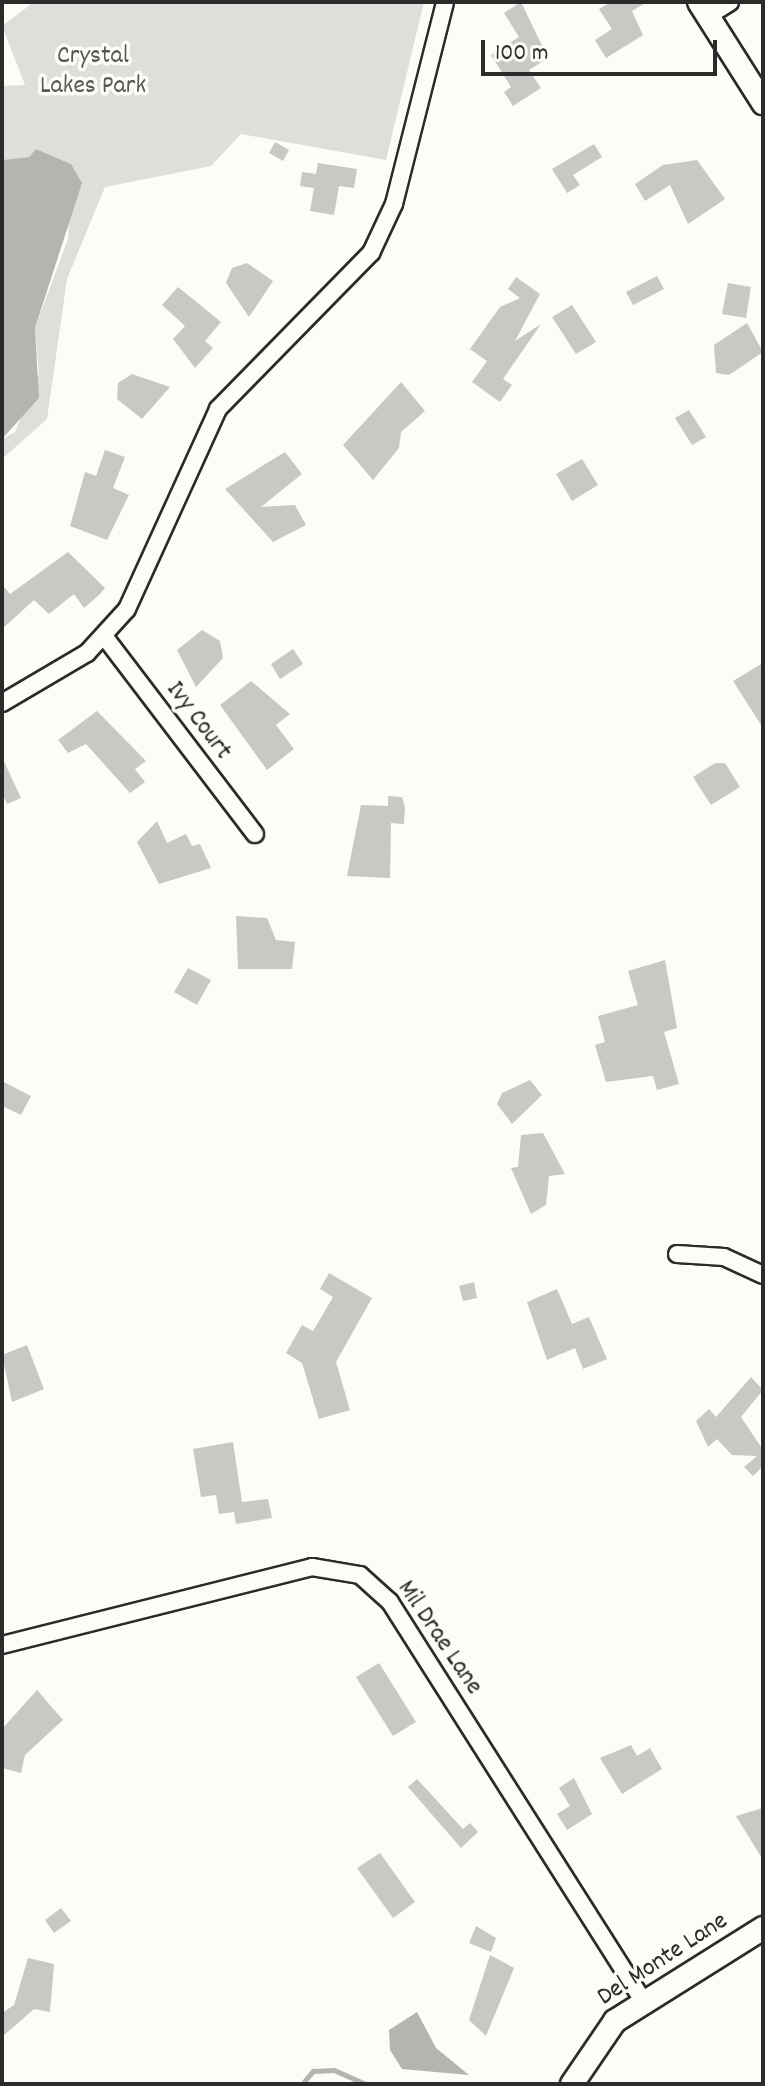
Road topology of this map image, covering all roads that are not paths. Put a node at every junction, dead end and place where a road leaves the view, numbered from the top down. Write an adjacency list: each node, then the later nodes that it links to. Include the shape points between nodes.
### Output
1 (445, 2): 5 (street, via 384,229 353,278 218,409 142,582)
2 (730, 2): 3 (street)
3 (704, 9): 4 (street)
4 (763, 103)
5 (104, 636): 6 (street, via 64,671); 7 (street, Ivy Court)
6 (2, 703)
7 (255, 834)
8 (677, 1254): 9 (street, via 724,1257)
9 (763, 1275)
10 (2, 1645): 12 (street, Mil Drae Lane, via 312,1567 360,1575 390,1602)
11 (763, 1928): 12 (street, Del Monte Lane)
12 (645, 2004): 13 (street, Del Monte Lane, via 597,2040)
13 (572, 2084)

